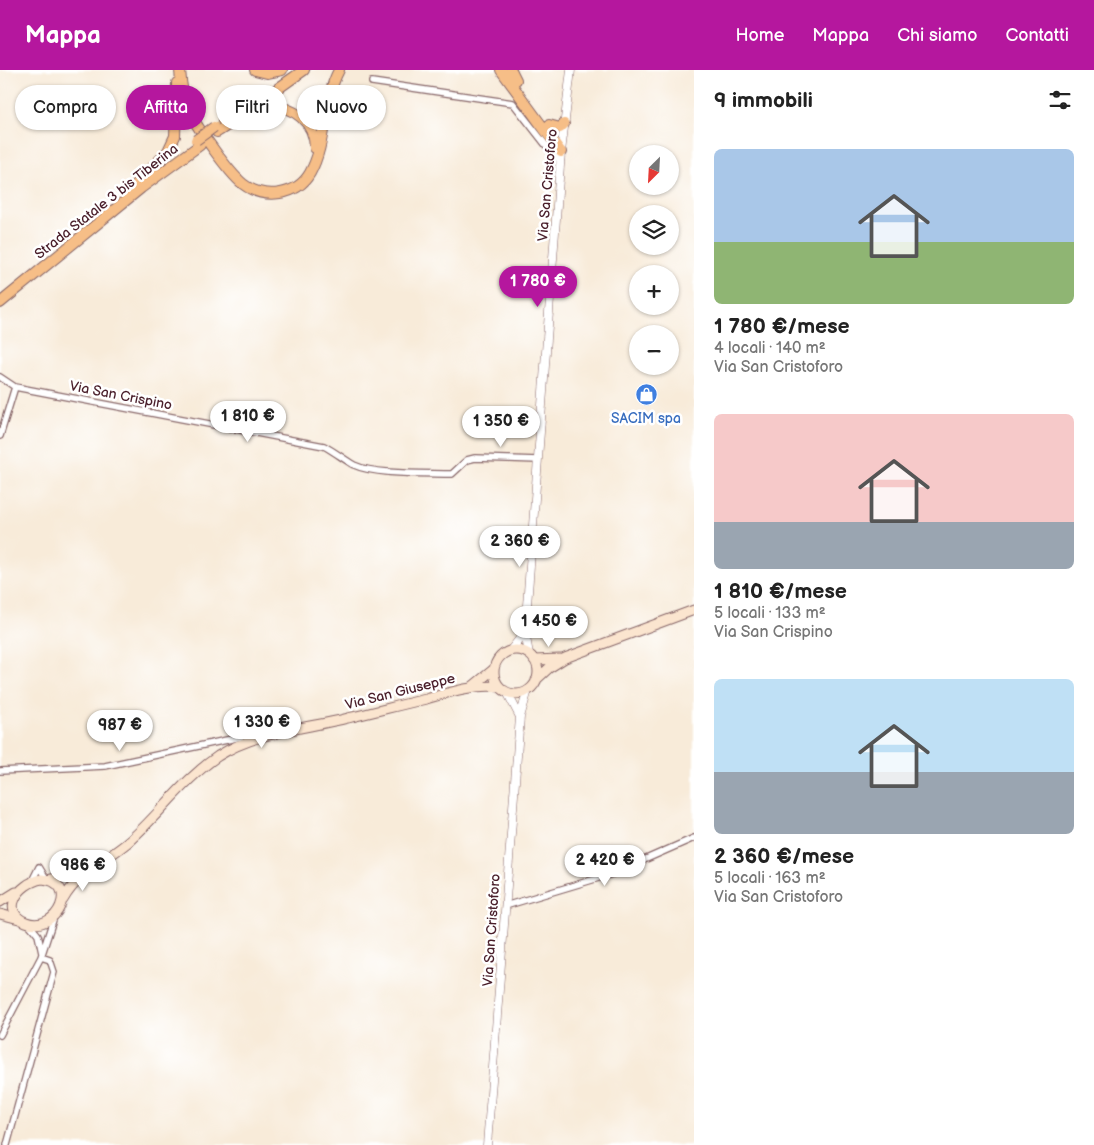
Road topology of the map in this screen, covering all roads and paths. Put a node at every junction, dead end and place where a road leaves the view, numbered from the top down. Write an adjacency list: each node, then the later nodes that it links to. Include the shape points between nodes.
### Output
1 (180, 70): 15 (highway, via 183,97 190,114 244,184 265,194 290,190 310,173); 16 (highway, via 175,136 164,157 145,173)
2 (255, 70): 3 (highway, via 267,73)
3 (282, 70)
4 (296, 70): 13 (highway, Strada Statale 3 bis Tiberina)
5 (304, 70): 13 (highway, Strada Statale 3 bis Tiberina)
6 (339, 70): 15 (highway, via 331,88)
7 (501, 70): 14 (highway)
8 (510, 70): 12 (highway)
9 (571, 70): 11 (street, Via San Cristoforo)
10 (372, 82): 14 (street, via 513,103 556,158)
11 (564, 124): 12 (highway, via 560,128); 14 (street, Via San Cristoforo)
12 (549, 125): 14 (highway)
13 (215, 130): 15 (highway, via 255,109 281,106 303,119 311,130); 16 (highway, Strada Statale 3 bis Tiberina, bridge)
14 (559, 149): 23 (street, Via San Cristoforo)
15 (315, 159)
16 (138, 187): 17 (highway, Strada Statale 3 bis Tiberina)
17 (116, 205): 18 (highway, Strada Statale 3 bis Tiberina); 19 (highway, Strada Statale 3 bis Tiberina)
18 (0, 296)
19 (0, 303)
20 (0, 377): 21 (street)
21 (15, 387): 22 (street); 23 (street, Via San Crispino, via 324,446 353,465 368,469 452,474 467,460 475,458)
22 (0, 436)
23 (538, 460): 25 (street, Via San Cristoforo)
24 (694, 610): 28 (main road)
25 (525, 632): 26 (street); 27 (street, Via San Cristoforo)
26 (510, 651): 27 (main road, via 516,650); 29 (main road, via 499,658)
27 (531, 657): 28 (main road, via 548,661); 30 (main road, via 538,670)
28 (565, 658): 30 (main road)
29 (494, 669): 31 (main road, Via San Giuseppe); 32 (main road, via 495,679)
30 (536, 680): 33 (main road)
31 (470, 688): 32 (main road, Via San Giuseppe); 38 (main road, Via San Giuseppe, via 296,728 236,747 218,756 188,780 129,841)
32 (504, 690): 33 (main road, via 518,694); 34 (street)
33 (528, 690): 34 (street, Via San Cristoforo)
34 (520, 717): 44 (street, Via San Cristoforo)
35 (241, 737): 36 (street, via 105,766)
36 (0, 771)
37 (694, 838): 44 (street, via 606,876)
38 (88, 872): 39 (main road, Via San Giuseppe); 42 (main road, Via San Giuseppe)
39 (47, 880): 40 (main road); 40 (street, via 39,864); 42 (main road, via 56,884)
40 (31, 882): 41 (main road)
41 (16, 892): 43 (main road); 47 (main road, via 13,908)
42 (63, 900): 46 (main road)
43 (0, 902)
44 (505, 906): 51 (street, Via San Cristoforo)
45 (0, 914): 47 (main road)
46 (56, 914): 47 (main road, via 44,922); 48 (street)
47 (25, 922): 48 (street, via 38,935)
48 (42, 955): 49 (street); 50 (street, via 50,960 54,972)
49 (0, 1035)
50 (8, 1145)
51 (487, 1145)

